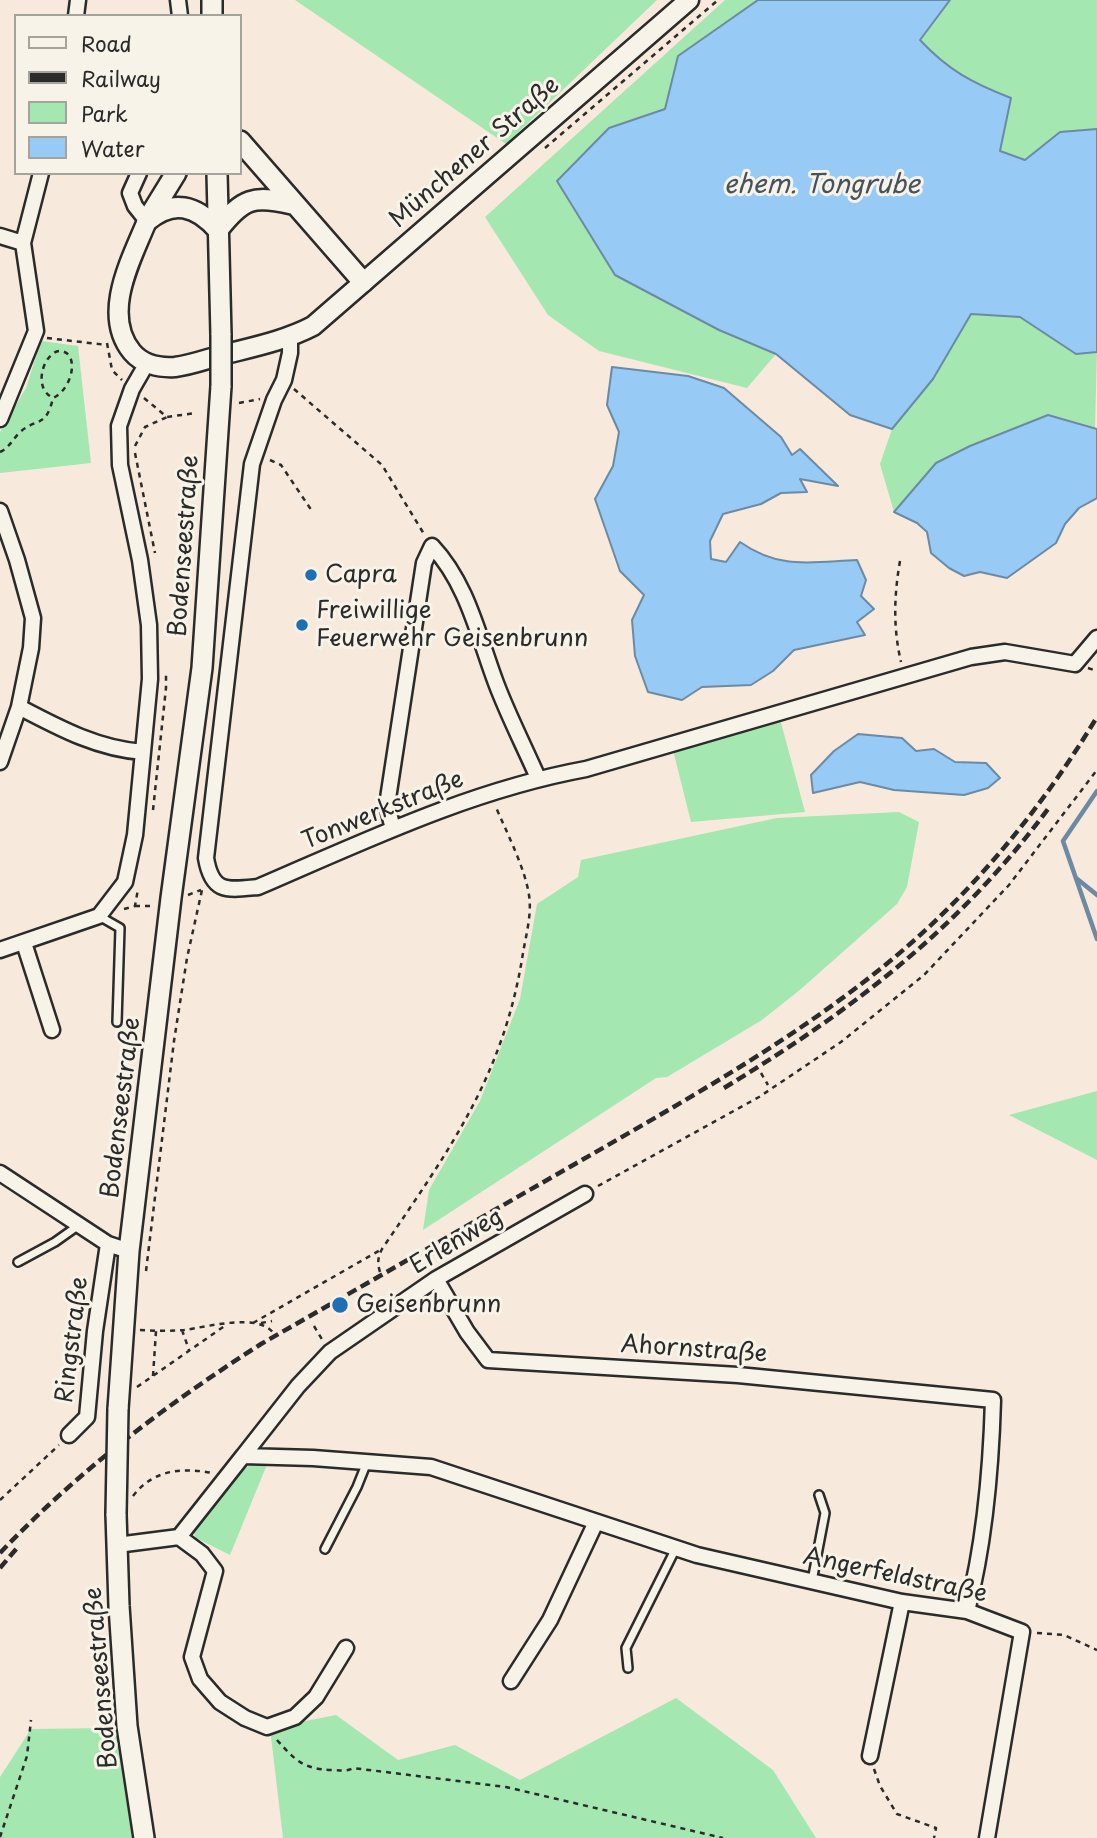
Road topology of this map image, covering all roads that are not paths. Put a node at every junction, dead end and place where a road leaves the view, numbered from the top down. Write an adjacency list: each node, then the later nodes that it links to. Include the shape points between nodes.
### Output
1 (689, 0): 12 (street, Münchener Straße)
2 (242, 143): 7 (main road)
3 (40, 175): 11 (street)
4 (138, 175): 8 (street, via 130,193)
5 (175, 175): 8 (main road)
6 (217, 175): 9 (main road, Bodenseestraße)
7 (292, 204): 9 (main road, via 266,198 250,201 239,205); 12 (main road)
8 (147, 221): 9 (main road, via 172,207 188,208); 14 (street, via 119,302 125,343)
9 (218, 230): 32 (main road, Bodenseestraße, bridge, via 220,386 202,668)
10 (0, 236): 11 (street)
11 (23, 243): 15 (street, via 36,331)
12 (363, 282): 13 (street, Münchener Straße, via 313,326)
13 (290, 338): 14 (street, Münchener Straße, via 176,367); 22 (street, Tonwerkstraße, via 284,380 252,464 205,858 208,874 220,886 258,887)
14 (147, 363): 19 (street, via 119,426 120,465 149,625 150,679)
15 (0, 419)
16 (0, 511): 18 (street, via 33,618)
17 (1097, 638): 21 (street, Tonwerkstraße, via 1075,664 1006,652 971,657 600,765)
18 (19, 707): 19 (street, via 68,732 121,751); 20 (street)
19 (143, 752): 23 (street, via 125,882)
20 (0, 762)
21 (538, 778): 22 (street, Tonwerkstraße); 22 (street, via 497,685 474,617 448,563 432,546 424,563 387,805)
22 (393, 830)
23 (99, 916): 24 (street); 26 (lane, via 120,929)
24 (24, 943): 25 (street); 27 (street)
25 (0, 950)
26 (117, 1022)
27 (52, 1030)
28 (0, 1173): 30 (street)
29 (585, 1194): 34 (street, Erlenweg)
30 (80, 1225): 31 (street); 33 (lane)
31 (108, 1244): 32 (street); 35 (street, Ringstraße, via 87,1417)
32 (129, 1251): 41 (main road, Bodenseestraße, bridge, via 118,1409)
33 (18, 1262)
34 (436, 1279): 36 (street, Erlenweg, via 330,1352); 46 (street, Ahornstraße, via 488,1360 738,1375 993,1400 987,1505)
35 (69, 1434)
36 (243, 1457): 37 (street, Angerfeldstraße); 40 (street)
37 (368, 1462): 39 (street, Angerfeldstraße, via 431,1467); 43 (lane)
38 (819, 1494): 44 (lane, via 825,1513)
39 (596, 1522): 42 (street, Angerfeldstraße); 49 (street, via 550,1620)
40 (179, 1537): 41 (street); 47 (street, via 215,1571 192,1657 200,1679 220,1702 267,1727 295,1717 316,1697)
41 (117, 1545): 51 (main road, Bodenseestraße, via 127,1726)
42 (676, 1548): 44 (street, Angerfeldstraße); 48 (lane, via 626,1648)
43 (325, 1549)
44 (812, 1581): 45 (street, Angerfeldstraße)
45 (902, 1602): 46 (street, Angerfeldstraße); 50 (street)
46 (967, 1611): 52 (street, Angerfeldstraße, via 1022,1632)
47 (346, 1647)
48 (628, 1668)
49 (511, 1681)
50 (870, 1756)
51 (144, 1838)
52 (987, 1838)

